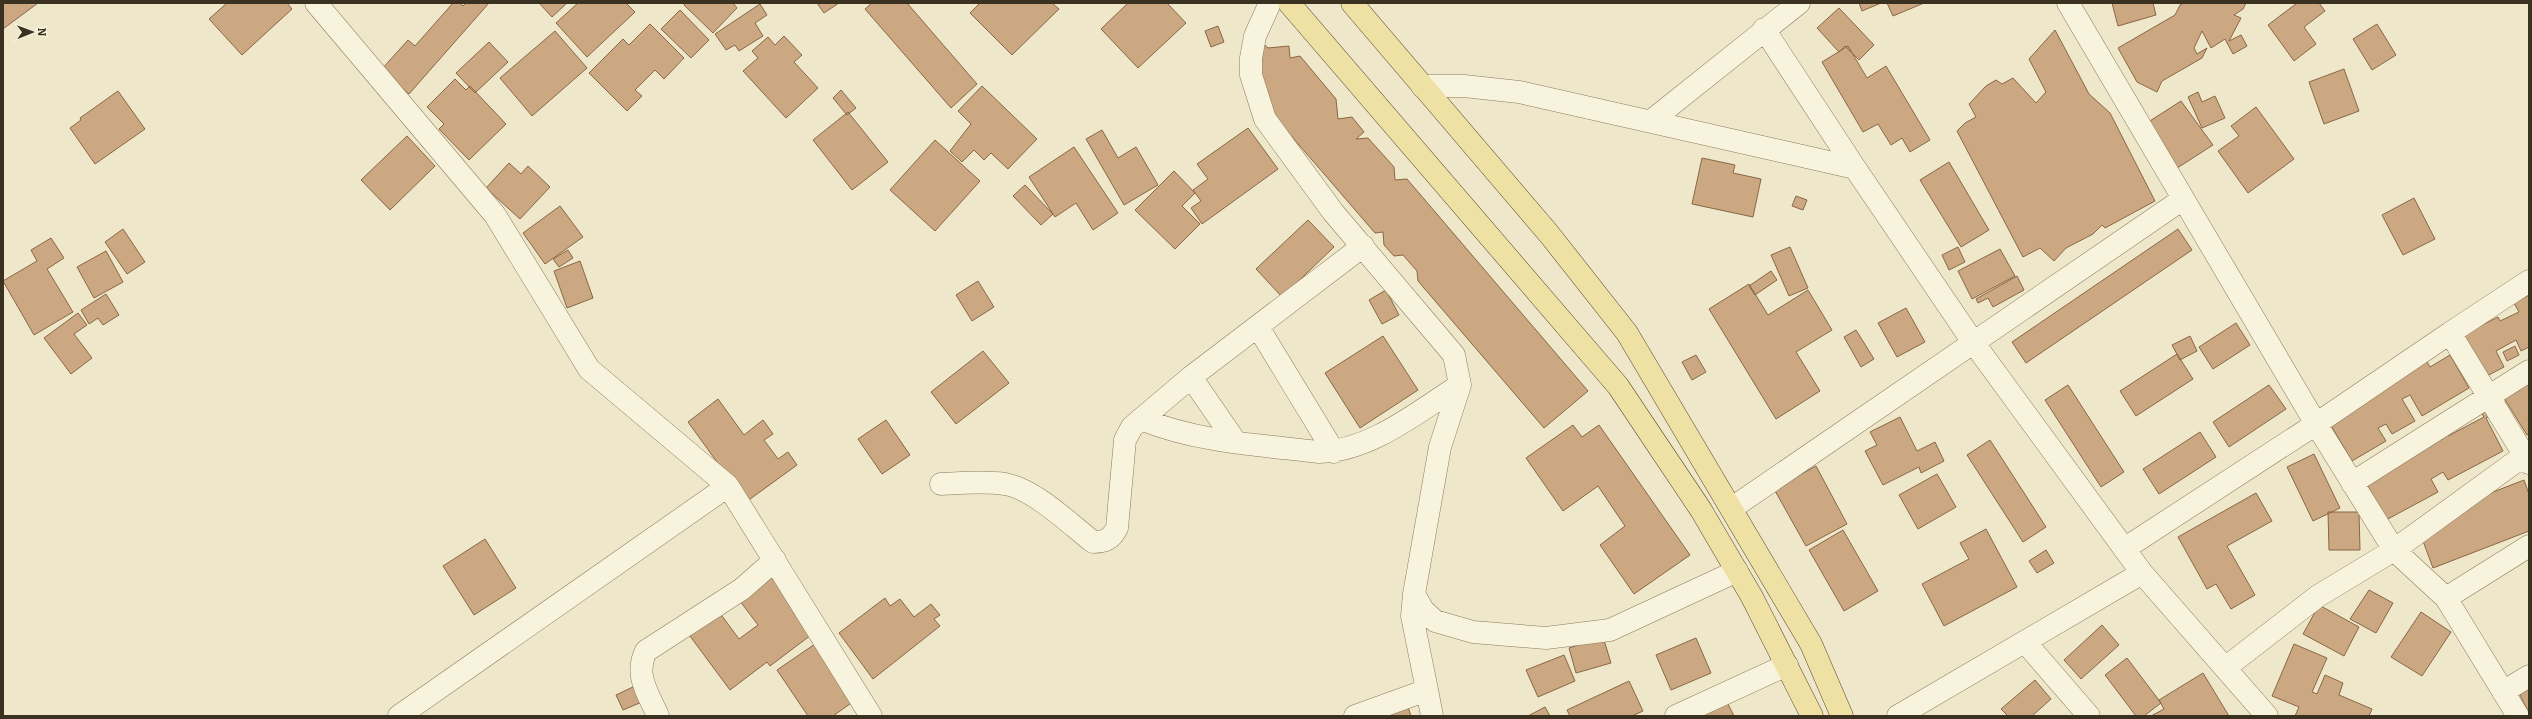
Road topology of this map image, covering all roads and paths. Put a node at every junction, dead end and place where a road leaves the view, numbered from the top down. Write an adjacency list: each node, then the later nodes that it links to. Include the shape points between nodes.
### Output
1 (316, 3): 28 (street, via 495,215 589,369)
2 (1270, 3): 12 (street, via 1255,36 1251,58 1251,75 1265,119 1334,212)
3 (1289, 3): 34 (main road, via 1618,386 1701,510)
4 (1352, 3): 8 (main road)
5 (1799, 3): 7 (street)
6 (2068, 3): 11 (street)
7 (1764, 29): 9 (street); 10 (street)
8 (1422, 86): 9 (street, via 1464,86 1519,92); 29 (main road, via 1554,240 1627,333)
9 (1651, 121): 10 (street)
10 (1855, 168): 16 (street)
11 (2183, 199): 16 (street); 22 (street)
12 (1363, 246): 14 (street); 19 (street, via 1454,355)
13 (2529, 281): 15 (street)
14 (1258, 326): 18 (street); 24 (street)
15 (2450, 333): 20 (street); 22 (street)
16 (1973, 342): 29 (street); 31 (street)
17 (2529, 371): 20 (street)
18 (1191, 377): 21 (street); 23 (street)
19 (1460, 385): 24 (street, via 1377,437); 36 (street, via 1440,447)
20 (2489, 397): 25 (street); 26 (street)
21 (1141, 419): 23 (street, via 1167,430); 27 (street, via 1132,427 1125,440 1117,528 1112,537 1104,542 1094,542 1025,492 1006,484)
22 (2316, 424): 26 (street); 31 (street)
23 (1235, 441): 24 (street)
24 (1334, 452)
25 (2527, 457): 32 (street)
26 (2352, 483): 32 (street)
27 (941, 484)
28 (728, 486): 33 (street); 44 (street)
29 (1732, 508): 51 (main road, via 1811,644)
30 (2529, 546): 37 (street)
31 (2124, 549): 35 (street)
32 (2394, 550): 37 (street); 40 (street, via 2318,596)
33 (775, 560): 45 (street, via 742,589 646,651 640,664 641,677); 46 (street)
34 (1737, 571): 36 (street, via 1610,630 1546,638 1474,632 1434,621 1423,610); 39 (main road)
35 (2142, 573): 38 (street); 40 (street)
36 (1414, 594): 42 (street, via 1412,616)
37 (2446, 598): 43 (street)
38 (2025, 642): 52 (street); 53 (street)
39 (1787, 665): 49 (street); 50 (main road)
40 (2225, 668): 54 (street)
41 (2529, 676): 43 (street)
42 (1427, 690): 47 (street); 48 (street)
43 (2503, 692): 55 (street)
44 (399, 716)
45 (658, 716)
46 (871, 716)
47 (1355, 716)
48 (1432, 716)
49 (1676, 716)
50 (1812, 716)
51 (1842, 716)
52 (1898, 716)
53 (2089, 716)
54 (2267, 716)
55 (2518, 716)

